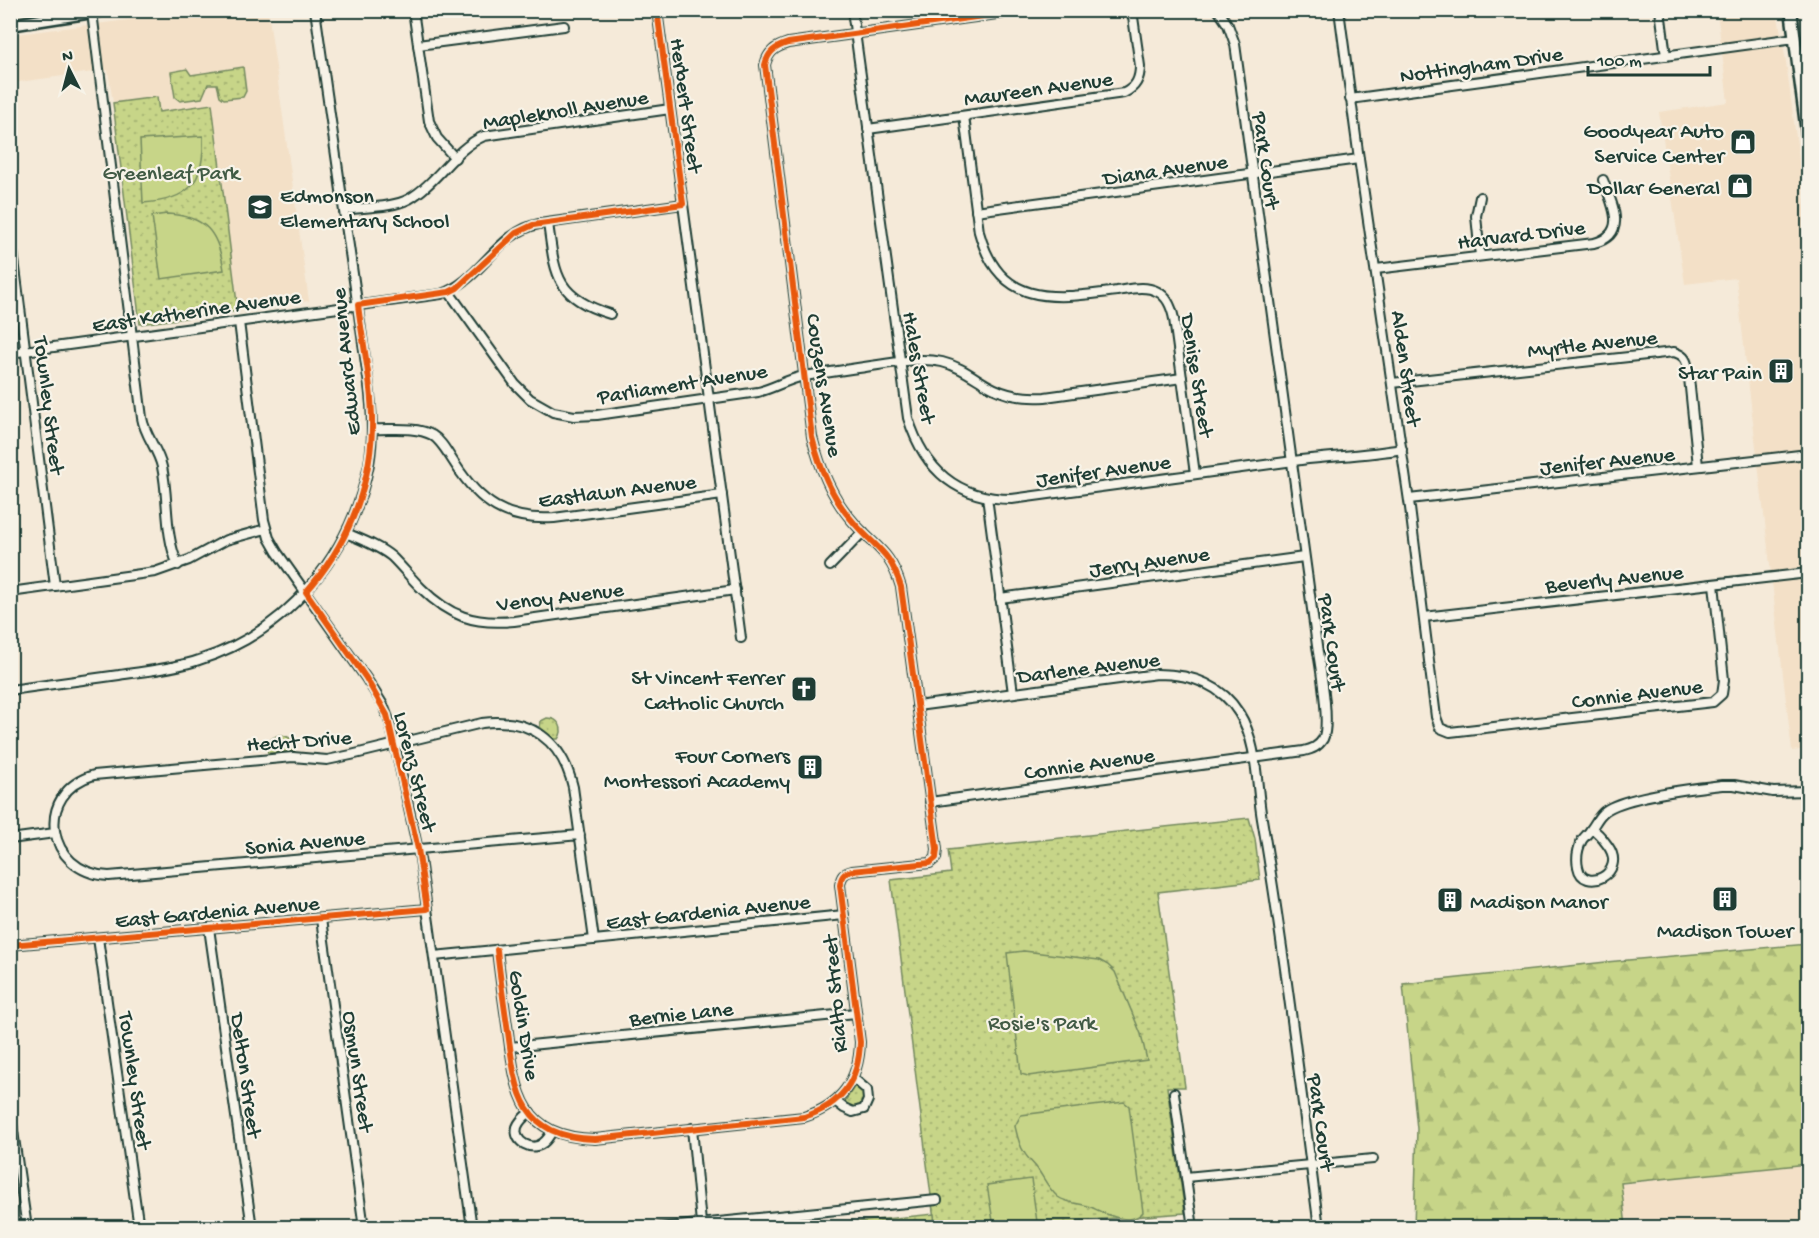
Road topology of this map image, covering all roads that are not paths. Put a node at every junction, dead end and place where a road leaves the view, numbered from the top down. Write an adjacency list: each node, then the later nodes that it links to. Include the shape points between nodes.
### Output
1 (105, 10): 12 (main road)
2 (315, 10): 30 (street, Edward Avenue)
3 (413, 10): 17 (street)
4 (657, 10): 20 (street, Herbert Street)
5 (852, 10): 15 (street, Hales Street)
6 (1026, 10): 15 (street, Couzens Avenue)
7 (1132, 10): 21 (street, Maureen Avenue, via 1140,66 1138,80 1129,91)
8 (1218, 10): 26 (street, Park Court, via 1235,44)
9 (1339, 10): 19 (street, Alden Street)
10 (1660, 10): 18 (street)
11 (1791, 10): 16 (main road)
12 (92, 12): 13 (main road); 40 (street)
13 (10, 25)
14 (564, 26): 17 (street)
15 (855, 33): 22 (street, Hales Street); 44 (street, Couzens Avenue, via 779,46 772,50 765,65)
16 (1795, 38): 18 (street, Nottingham Drive); 23 (main road)
17 (418, 45): 24 (street, via 429,121 437,138)
18 (1666, 56): 19 (street, Nottingham Drive)
19 (1350, 99): 25 (street, Alden Street)
20 (670, 109): 24 (street, Mapleknoll Avenue, via 492,134 472,143); 29 (street, Herbert Street)
21 (964, 116): 22 (street, Maureen Avenue); 31 (street, Denise Street)
22 (868, 129): 43 (street, Hales Street)
23 (1809, 140)
24 (455, 158): 30 (street, Mapleknoll Avenue, via 410,198)
25 (1359, 159): 26 (street, Diana Avenue); 35 (street, Alden Street)
26 (1252, 174): 31 (street, Diana Avenue); 51 (street, Park Court)
27 (1603, 180): 34 (street, Harvard Drive, via 1615,221 1615,229 1604,241)
28 (1480, 198): 34 (street, via 1476,216)
29 (683, 204): 32 (street, East Katherine Avenue); 47 (street, Herbert Street)
30 (344, 210): 37 (street, Edward Avenue)
31 (976, 211): 45 (street, Denise Street, via 989,259 1018,288 1054,297 1140,288 1159,292 1172,310)
32 (548, 223): 36 (street, East Katherine Avenue, via 516,233); 38 (street, via 555,269 565,288 585,306)
33 (10, 228): 41 (street, Townley Street)
34 (1480, 256): 35 (street, Harvard Drive)
35 (1376, 269): 46 (street, Alden Street)
36 (449, 292): 37 (street, East Katherine Avenue); 47 (street, Parliament Avenue, via 514,384 545,409 585,416)
37 (358, 305): 39 (street, East Katherine Avenue); 48 (street, Edward Avenue)
38 (610, 314)
39 (239, 322): 40 (street, East Katherine Avenue); 57 (street, Lorenz Street)
40 (133, 336): 41 (street, East Katherine Avenue); 61 (street, via 143,424 162,466 171,545)
41 (26, 351): 42 (street, East Katherine Avenue); 65 (street, Townley Street)
42 (10, 353)
43 (900, 362): 44 (street, Parliament Avenue); 45 (street, Parliament Avenue, via 942,362 1000,392 1028,398); 55 (street, Hales Street, via 908,418 924,455 951,483)
44 (804, 376): 47 (street, Parliament Avenue, via 764,391); 58 (street, Couzens Avenue, via 812,437 822,471 837,501)
45 (1182, 378): 53 (street, Denise Street)
46 (1392, 383): 49 (street, Alden Street); 52 (street, Myrtle Avenue, via 1682,354 1688,368)
47 (710, 399): 54 (street, Herbert Street)
48 (372, 429): 54 (street, Eastlawn Avenue, via 431,435 482,498 506,513 526,518 554,518); 59 (street, Edward Avenue, via 369,463)
49 (1402, 449): 51 (street, Jenifer Avenue); 56 (street, Alden Street)
50 (1809, 454): 52 (street, Jenifer Avenue)
51 (1291, 461): 53 (street, Jenifer Avenue); 60 (street, Park Court)
52 (1698, 466): 56 (street, Jenifer Avenue)
53 (1195, 474): 55 (street, Jenifer Avenue, via 1028,497)
54 (722, 495): 66 (street, Herbert Street)
55 (987, 497): 69 (street)
56 (1409, 499): 70 (street, Alden Street)
57 (266, 529): 61 (street, via 226,540); 68 (street, Lorenz Street, via 272,545)
58 (863, 532): 62 (street); 74 (street, Couzens Avenue, via 885,553 897,574)
59 (346, 533): 66 (street, Venoy Avenue, via 390,556 442,607 473,621 514,621); 68 (street, Edward Avenue)
60 (1304, 557): 69 (street, Jerry Avenue); 77 (street, Park Court, via 1326,729 1312,749)
61 (178, 565): 65 (street, via 138,575)
62 (830, 566)
63 (1809, 573): 64 (street, Beverly Avenue)
64 (1714, 584): 70 (street, Beverly Avenue); 75 (street, Connie Avenue, via 1724,688 1713,702)
65 (55, 586): 67 (street)
66 (735, 590): 71 (street, Herbert Street)
67 (10, 592)
68 (306, 592): 72 (street, Edward Avenue, via 254,635 198,661); 76 (street, Lorenz Street, via 383,705)
69 (1000, 598): 73 (street)
70 (1424, 616): 75 (street, Alden Street, via 1436,717)
71 (741, 638)
72 (10, 690)
73 (1013, 693): 74 (street, Darlene Avenue); 77 (street, Darlene Avenue, via 1157,674 1191,677 1230,700 1249,734)
74 (917, 706): 79 (street, Couzens Avenue)
75 (1443, 730)
76 (394, 744): 81 (street, Hecht Drive, via 327,760 293,757 94,775 78,781 60,800); 82 (street, Hecht Drive, via 494,722 531,729 550,741 567,766); 84 (street, Lorenz Street)
77 (1253, 758): 79 (street, Connie Avenue); 105 (street, Park Court)
78 (1809, 791): 80 (street, via 1773,792 1722,785 1634,799 1605,811)
79 (930, 802): 85 (street, Couzens Avenue, via 937,849 936,858 930,863)
80 (1592, 829): 80 (street, via 1581,843 1577,860 1579,872 1595,880 1607,875 1613,859 1612,851)
81 (55, 833): 83 (street); 84 (street, Sonia Avenue, via 66,858 81,870 99,875)
82 (580, 835): 84 (street, Sonia Avenue); 91 (street, Hecht Drive)
83 (10, 839)
84 (418, 849): 86 (street, Lorenz Street)
85 (843, 874): 87 (street, Rialto Street, via 840,885)
86 (427, 909): 88 (street, East Gardenia Avenue); 94 (street, Lorenz Street)
87 (844, 915): 91 (street, East Gardenia Avenue); 95 (street, Rialto Street)
88 (321, 919): 89 (street, East Gardenia Avenue); 112 (street, Osmun Street)
89 (209, 928): 90 (street, East Gardenia Avenue); 111 (street, Delton Street)
90 (98, 938): 92 (street, East Gardenia Avenue); 110 (street, Townley Street)
91 (594, 940): 93 (street, East Gardenia Avenue)
92 (10, 945)
93 (496, 950): 94 (street, East Gardenia Avenue); 96 (street, Goldin Drive)
94 (434, 956): 113 (street, Lorenz Street)
95 (856, 1012): 96 (street, Bernie Lane); 97 (street, Rialto Street, via 859,1051)
96 (510, 1047): 101 (street, Goldin Drive, via 518,1092)
97 (853, 1078): 99 (street, Rialto Street); 99 (street, Rialto Street, via 867,1090 864,1109 849,1111)
98 (1174, 1093): 106 (street)
99 (835, 1101): 102 (street, Rialto Street, via 804,1117)
100 (10, 1110): 109 (street)
101 (530, 1112): 103 (street, Goldin Drive); 103 (street, Goldin Drive, via 517,1129 524,1144 542,1144)
102 (692, 1128): 103 (street, Goldin Drive, via 595,1138 569,1137); 108 (street)
103 (552, 1131)
104 (1373, 1159): 105 (street)
105 (1311, 1165): 106 (street); 116 (street, Park Court)
106 (1186, 1177): 115 (street)
107 (937, 1200): 108 (street)
108 (701, 1223): 114 (street)
109 (27, 1227)
110 (140, 1227)
111 (252, 1227)
112 (364, 1227)
113 (472, 1227)
114 (658, 1227)
115 (1193, 1227)
116 (1319, 1227)

